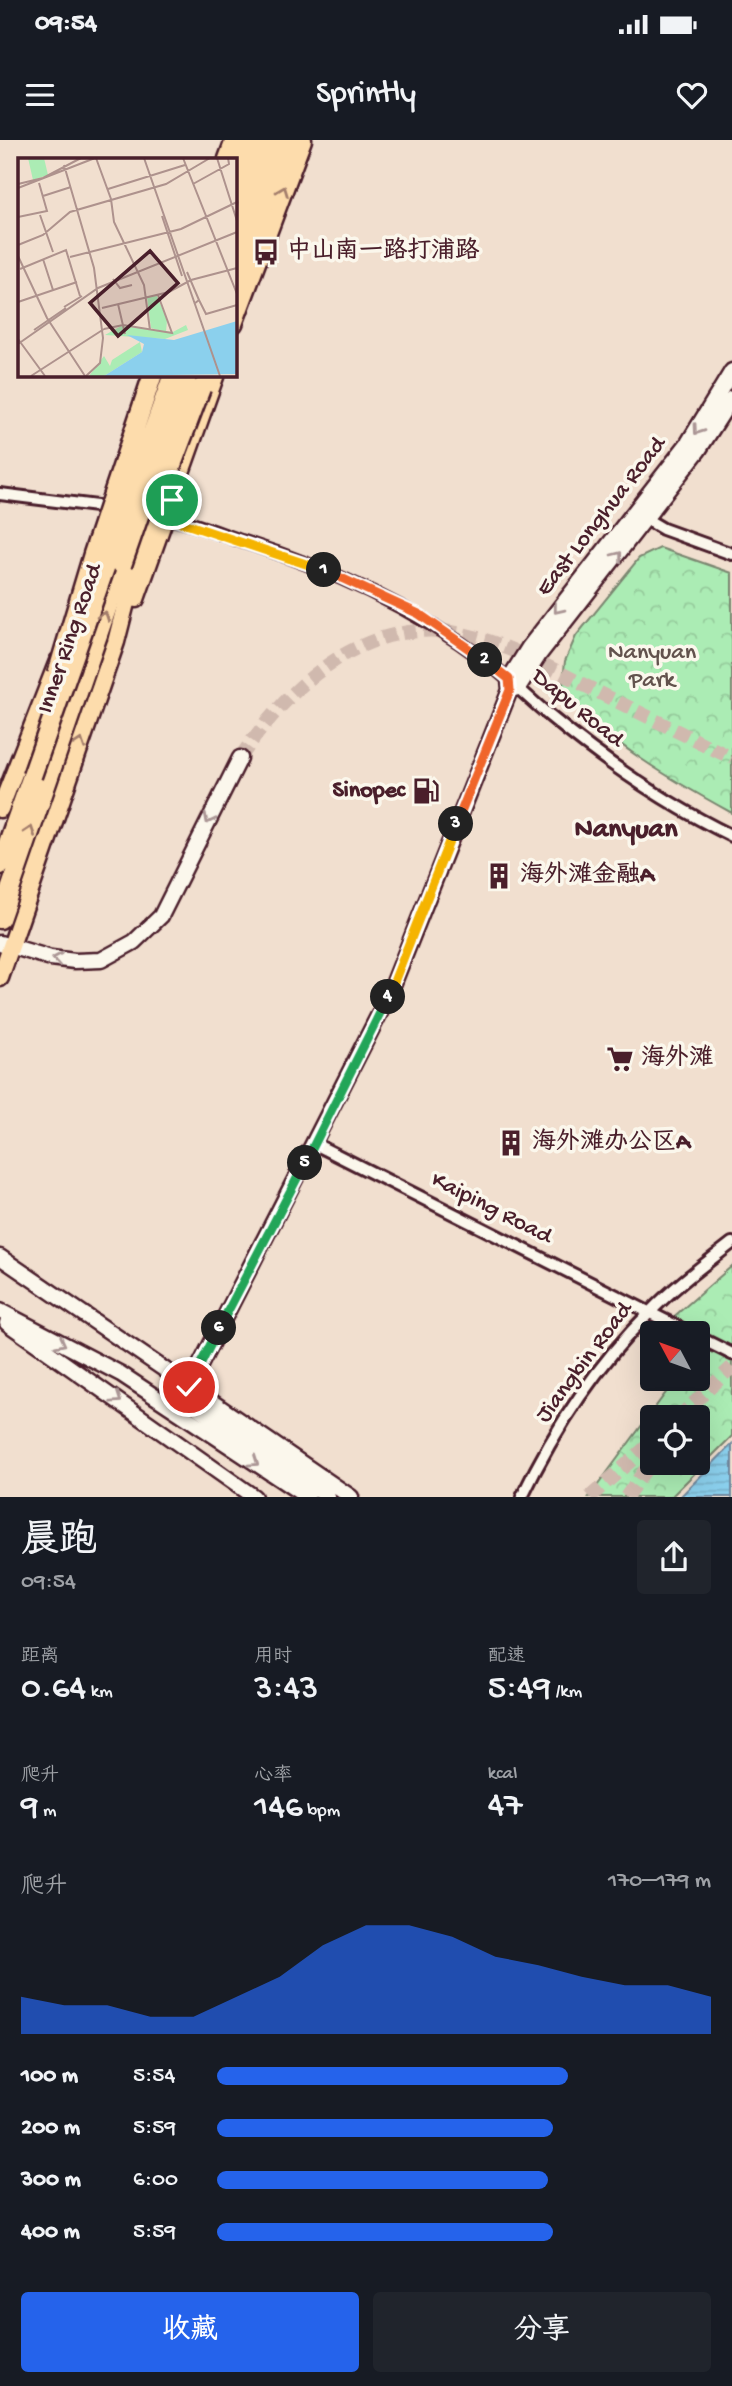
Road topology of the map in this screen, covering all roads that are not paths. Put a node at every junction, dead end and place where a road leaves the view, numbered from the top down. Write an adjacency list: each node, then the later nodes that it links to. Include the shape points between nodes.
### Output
1 (227, 140): 7 (main road)
2 (235, 140): 8 (highway)
3 (250, 140): 9 (main road); 10 (highway)
4 (269, 140): 11 (highway)
5 (287, 140): 12 (main road); 13 (highway)
6 (303, 140): 14 (main road, one-way to 6)
7 (219, 158)
8 (228, 158)
9 (236, 171)
10 (236, 187)
11 (236, 236)
12 (236, 277)
13 (236, 285)
14 (236, 319)
15 (732, 371): 28 (main road, East Longhua Road, one-way to 28)
16 (144, 376): 26 (main road, via 110,478)
17 (152, 376): 33 (highway, bridge, via 71,624)
18 (164, 376): 26 (main road)
19 (172, 376): 33 (highway, Inner Ring Road, bridge)
20 (187, 376): 30 (highway, Inner Ring Road, bridge)
21 (202, 376): 30 (highway, bridge, via 167,478)
22 (202, 376): 27 (main road)
23 (215, 376): 27 (main road)
24 (732, 398): 28 (main road, East Longhua Road, via 698,451)
25 (0, 494): 26 (street, Dapu Road)
26 (117, 509): 27 (street, Dapu Road); 34 (main road)
27 (159, 516): 31 (street, Dapu Road, via 368,588 419,614); 38 (main road, one-way to 27, via 116,642 139,592)
28 (641, 516): 29 (street); 31 (main road, East Longhua Road, via 529,647)
29 (732, 554)
30 (122, 565): 37 (highway, Inner Ring Road, one-way to 30)
31 (513, 686): 35 (street, Dapu Road, via 662,800); 40 (main road, East Longhua Road, via 394,984)
32 (240, 758): 38 (main road, one-way to 38, via 161,916 134,942 101,960 75,961)
33 (32, 776): 36 (highway, Inner Ring Road)
34 (0, 809)
35 (732, 836)
36 (0, 865)
37 (0, 919)
38 (5, 945): 39 (main road)
39 (0, 978)
40 (314, 1144): 44 (street, Kaiping Road); 49 (main road, East Longhua Road)
41 (732, 1243): 44 (street, Jiangbin Road)
42 (0, 1257): 49 (main road)
43 (0, 1311): 51 (main road, one-way to 51, via 121,1374)
44 (649, 1312): 46 (street, Kaiping Road); 54 (street, Jiangbin Road, via 568,1415)
45 (0, 1319): 50 (main road, one-way to 50)
46 (667, 1321)
47 (710, 1343): 48 (street)
48 (732, 1354)
49 (189, 1387): 52 (main road, via 198,1408); 53 (main road)
50 (254, 1497)
51 (307, 1497)
52 (328, 1497)
53 (351, 1497)
54 (522, 1497)

